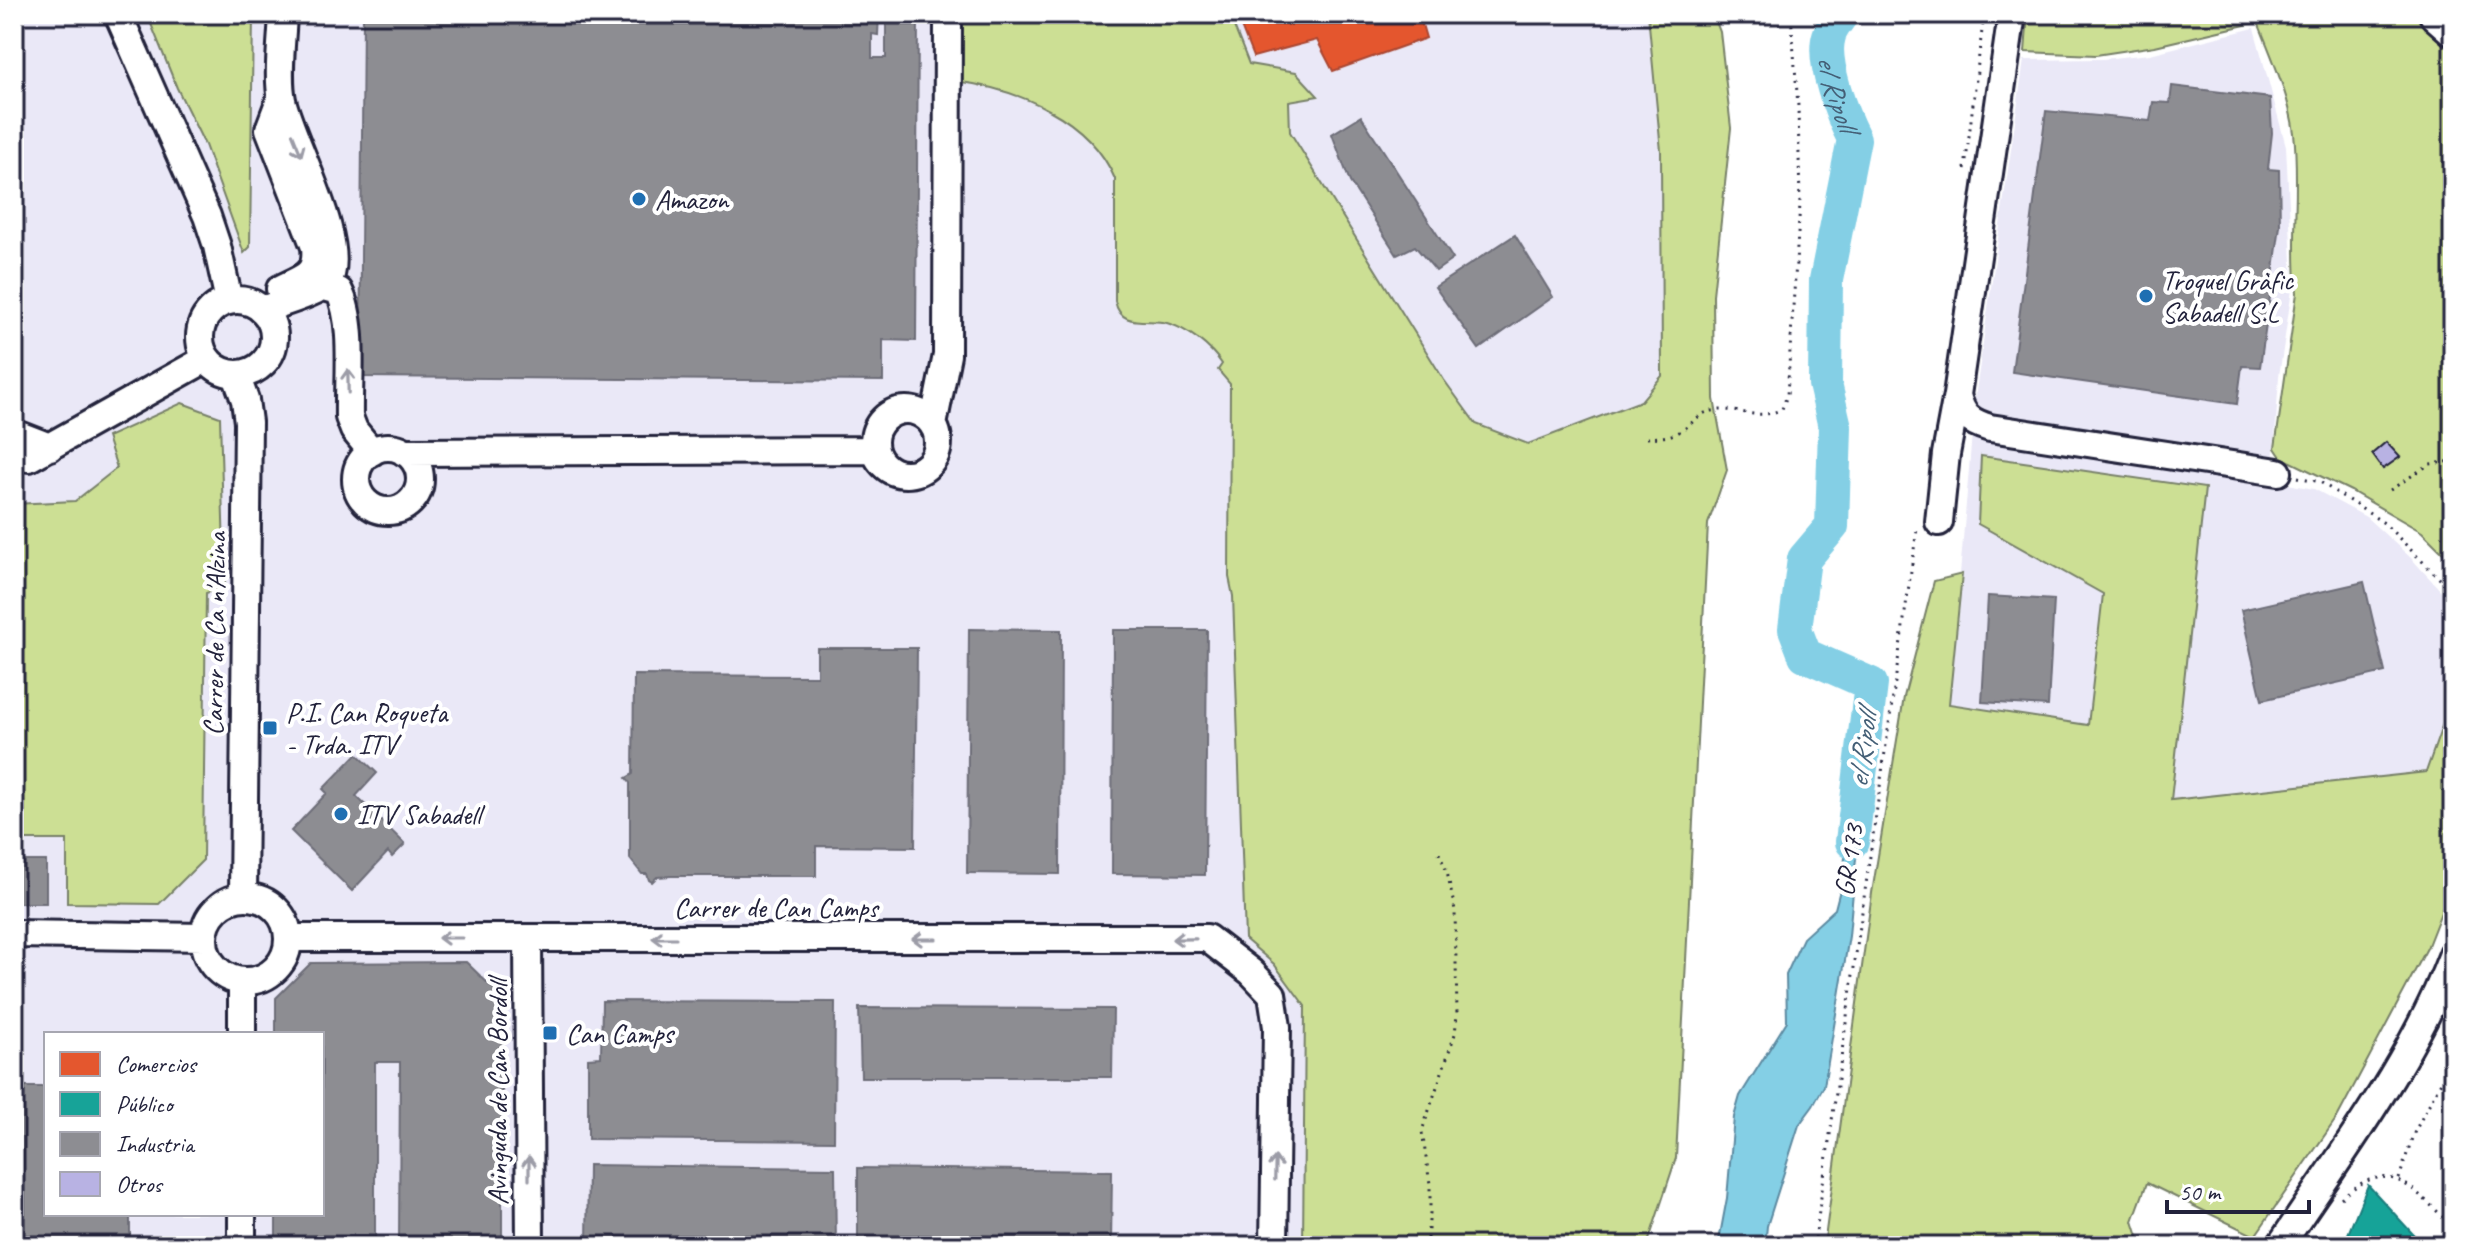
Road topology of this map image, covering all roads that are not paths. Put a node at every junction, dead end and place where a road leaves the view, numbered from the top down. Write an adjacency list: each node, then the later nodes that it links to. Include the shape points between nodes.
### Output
1 (109, 14): 9 (street)
2 (118, 14): 9 (street)
3 (283, 14): 10 (street)
4 (940, 14): 16 (street, via 937,356)
5 (948, 14): 16 (street, via 947,355)
6 (2012, 14): 15 (street)
7 (2436, 14): 8 (main road)
8 (2453, 29)
9 (133, 46): 12 (street)
10 (281, 97): 11 (street, one-way to 11, via 331,242 334,260); 12 (street, via 269,129 316,261 310,274)
11 (324, 287): 12 (street); 19 (street, one-way to 11, via 349,417 345,302 339,291)
12 (247, 305): 13 (street, via 211,311 201,329); 14 (street, via 273,329 271,352 257,368)
13 (206, 359): 14 (street); 18 (street)
14 (236, 375): 25 (street, Carrer de Ca n'Alzina, via 248,422)
15 (1957, 395): 23 (street, via 1971,423 1990,428); 24 (street)
16 (930, 421): 20 (street, via 908,410 887,416 874,434); 20 (street, via 938,444 923,469 892,471)
17 (14, 433): 18 (street)
18 (50, 447): 21 (street, via 29,458)
19 (372, 452): 22 (street, via 390,447); 22 (street, via 361,461 355,482 365,502 385,511 396,511 412,500 420,482)
20 (877, 455): 22 (street)
21 (14, 456)
22 (410, 458)
23 (2278, 472)
24 (1928, 523)
25 (243, 896): 27 (street, via 220,905); 28 (street, via 257,897 280,912)
26 (14, 934): 27 (street)
27 (204, 937): 31 (street, via 205,950 219,972)
28 (289, 938): 29 (street, Carrer de Can Camps, one-way to 28); 31 (street, via 287,952 270,975)
29 (528, 938): 35 (street, Avinguda de Can Bordoll, one-way to 29); 36 (street, Carrer de Can Camps, one-way to 29, via 1277,1027 1272,994 1207,938)
30 (2453, 954): 37 (street, via 2384,1090)
31 (242, 981): 32 (street)
32 (242, 1032)
33 (242, 1216): 34 (street)
34 (242, 1246)
35 (530, 1246)
36 (1274, 1246)
37 (2280, 1246)

